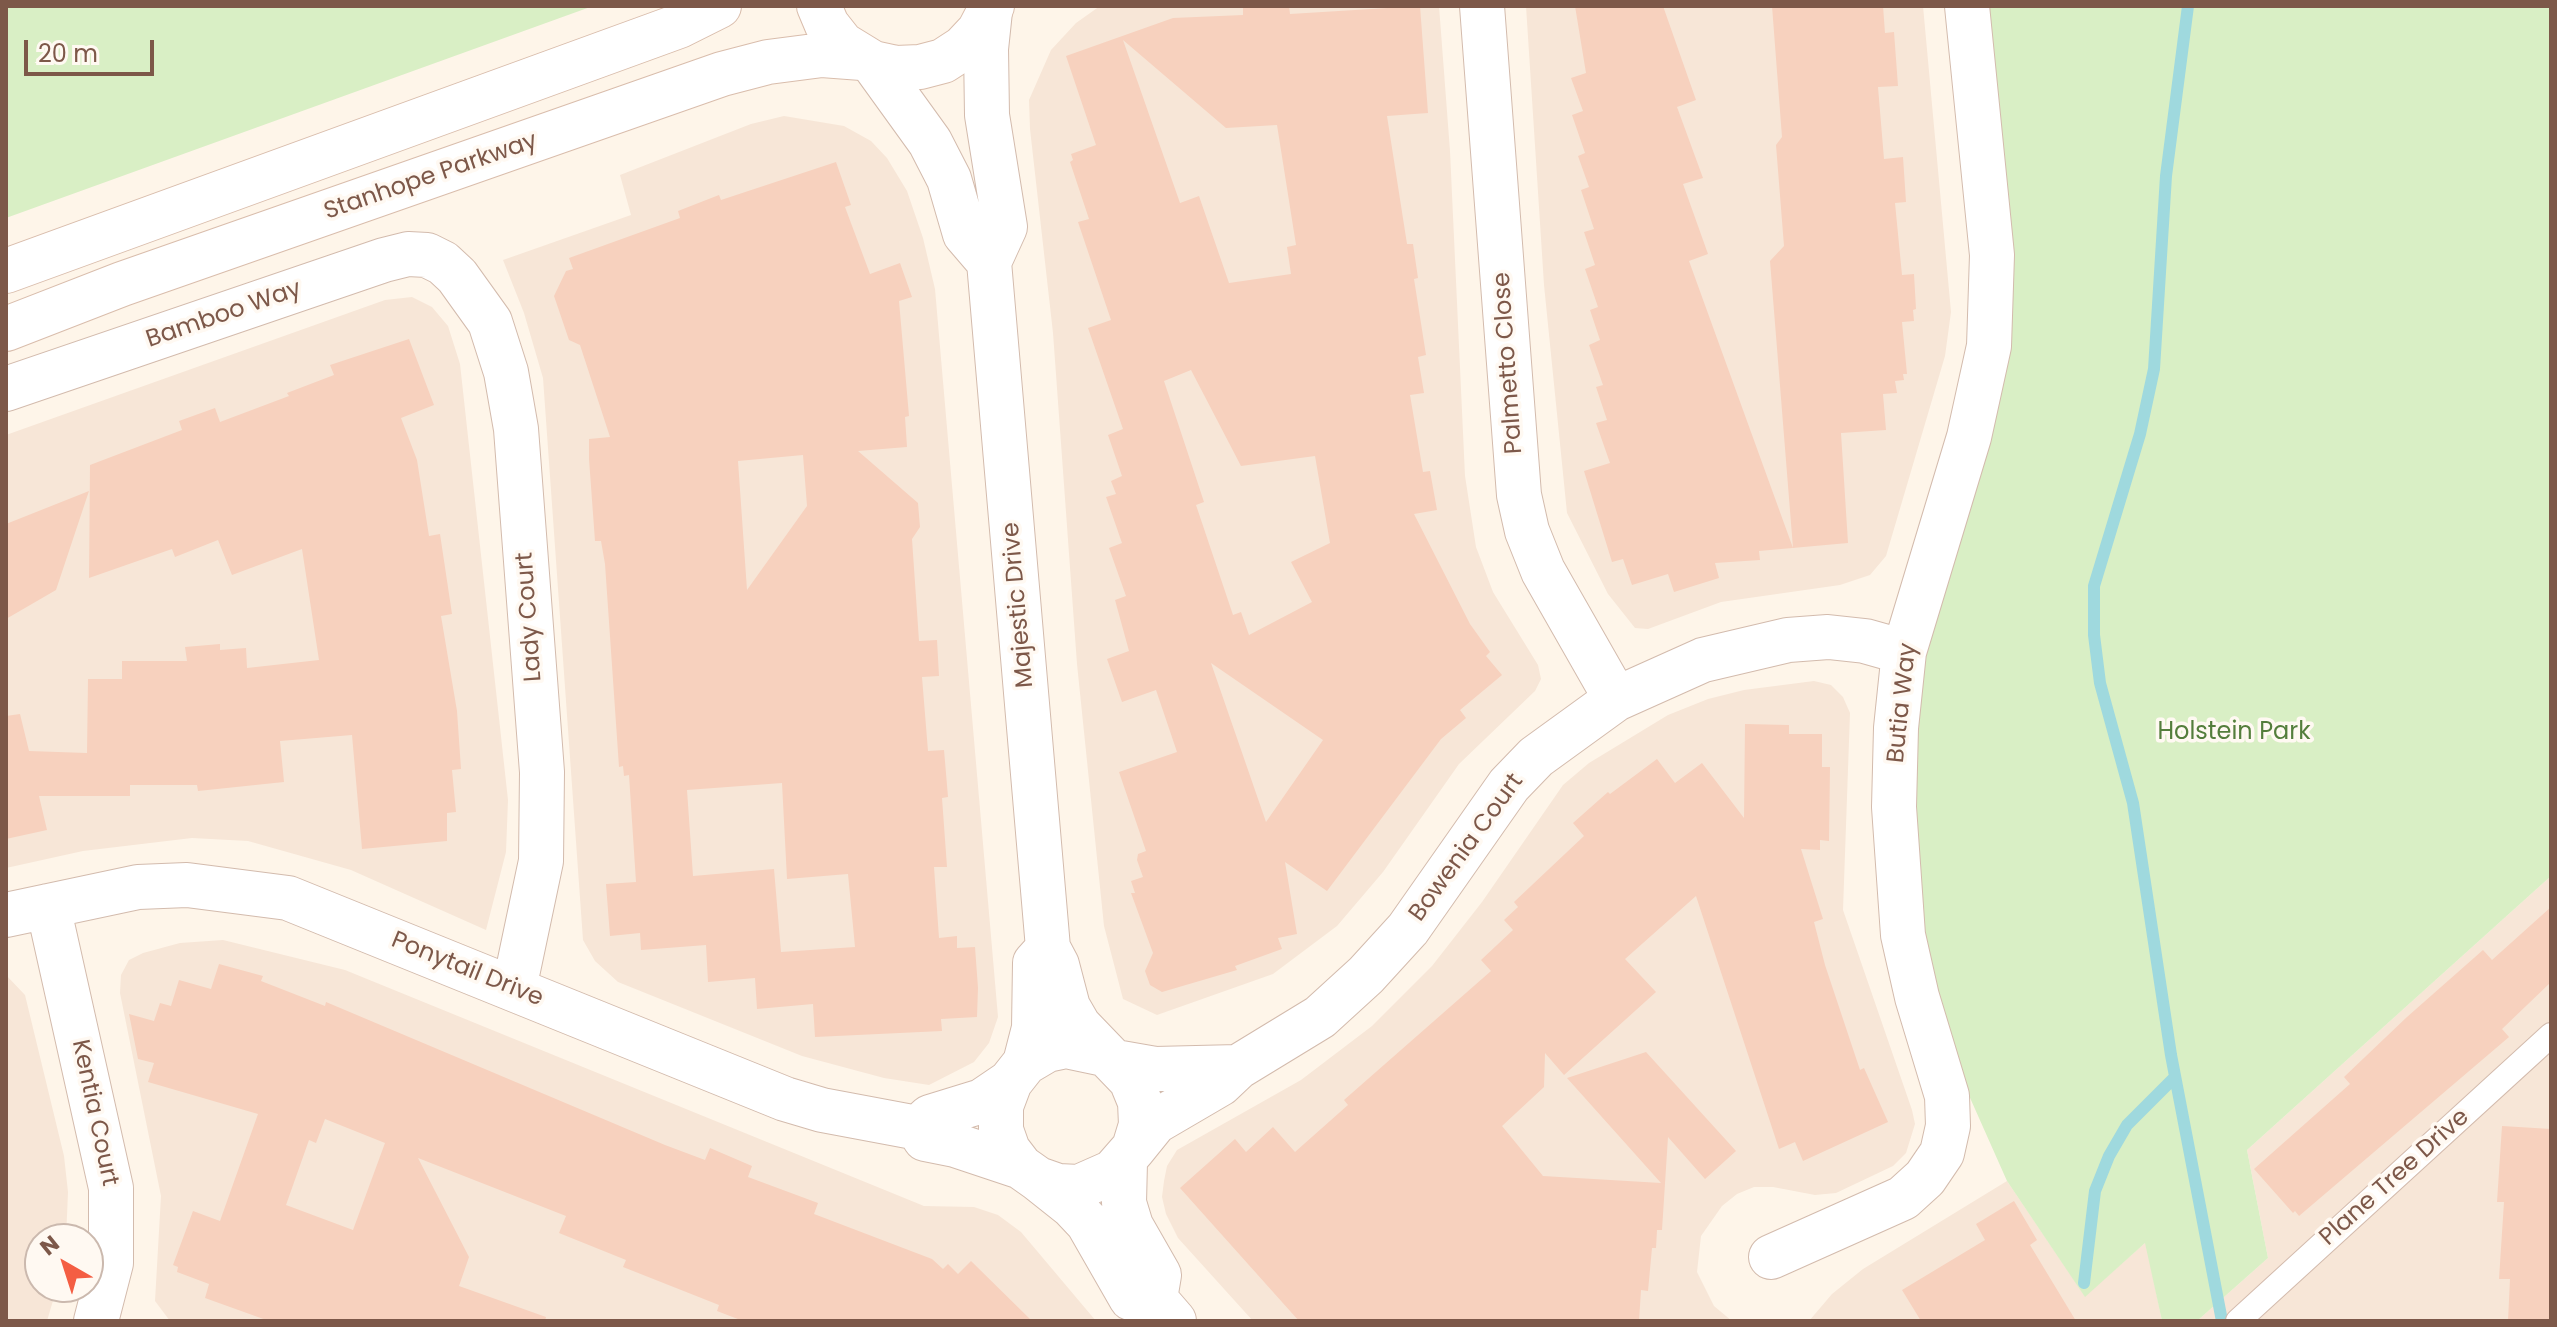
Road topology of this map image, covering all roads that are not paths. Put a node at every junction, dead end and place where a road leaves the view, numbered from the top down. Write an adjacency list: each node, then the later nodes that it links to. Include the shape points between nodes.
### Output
1 (719, 6): 9 (street, via 679,26)
2 (819, 6): 6 (street, via 842,44)
3 (1482, 6): 13 (street, Palmetto Close, via 1519,495 1543,571)
4 (1967, 6): 12 (street, Butia Way, via 1992,255 1989,346 1969,437)
5 (991, 8): 6 (street, Stanhope Parkway, via 979,31 943,61 920,67); 7 (street, Majestic Drive, via 987,115 1005,227)
6 (868, 61): 7 (street, via 930,142 949,179 965,234); 10 (street, Stanhope Parkway, via 822,55 722,74)
7 (989, 262): 16 (street, Majestic Drive)
8 (443, 263): 11 (street, Bamboo Way, via 417,255 384,260); 17 (street, Lady Court, via 490,322 516,429 542,772 541,861)
9 (6, 271)
10 (6, 329)
11 (6, 389)
12 (1904, 652): 13 (street, Bowenia Court, via 1828,637 1788,640 1703,660); 25 (street, Butia Way, via 1896,728 1897,876 1903,935 1947,1096 1948,1126 1942,1153 1903,1198)
13 (1616, 699): 20 (street, Bowenia Court, via 1536,757 1509,785 1408,929 1366,975 1320,1017)
14 (48, 906): 15 (street, Ponytail Drive); 17 (street, Ponytail Drive, via 138,887 187,885 288,898); 27 (street, Kentia Court, via 111,1188 111,1263)
15 (6, 915)
16 (1048, 948): 19 (street, Majestic Drive, via 1068,1007); 21 (street, Majestic Drive, via 1035,963 1035,1016)
17 (514, 989): 22 (street, Ponytail Drive, via 785,1099)
18 (2551, 1035): 28 (lane, Plane Tree Drive)
19 (1110, 1058): 20 (street, Bowenia Court, via 1155,1069); 21 (street, via 1066,1046 1047,1050); 23 (street, via 1131,1080 1140,1102 1141,1125)
20 (1238, 1067): 23 (street, Bowenia Court, via 1220,1084 1155,1122)
21 (1018, 1072): 22 (street, via 982,1101 930,1117); 24 (street, via 1001,1106 1001,1130 1008,1150)
22 (918, 1128): 24 (street, Ponytail Drive, via 925,1139)
23 (1130, 1155): 24 (street, via 1101,1180 1079,1187 1058,1186); 26 (street, via 1124,1203 1159,1275)
24 (1030, 1173): 26 (street, via 1088,1223 1131,1298)
25 (1771, 1257)
26 (1164, 1310)
27 (96, 1321)
28 (2238, 1321)

